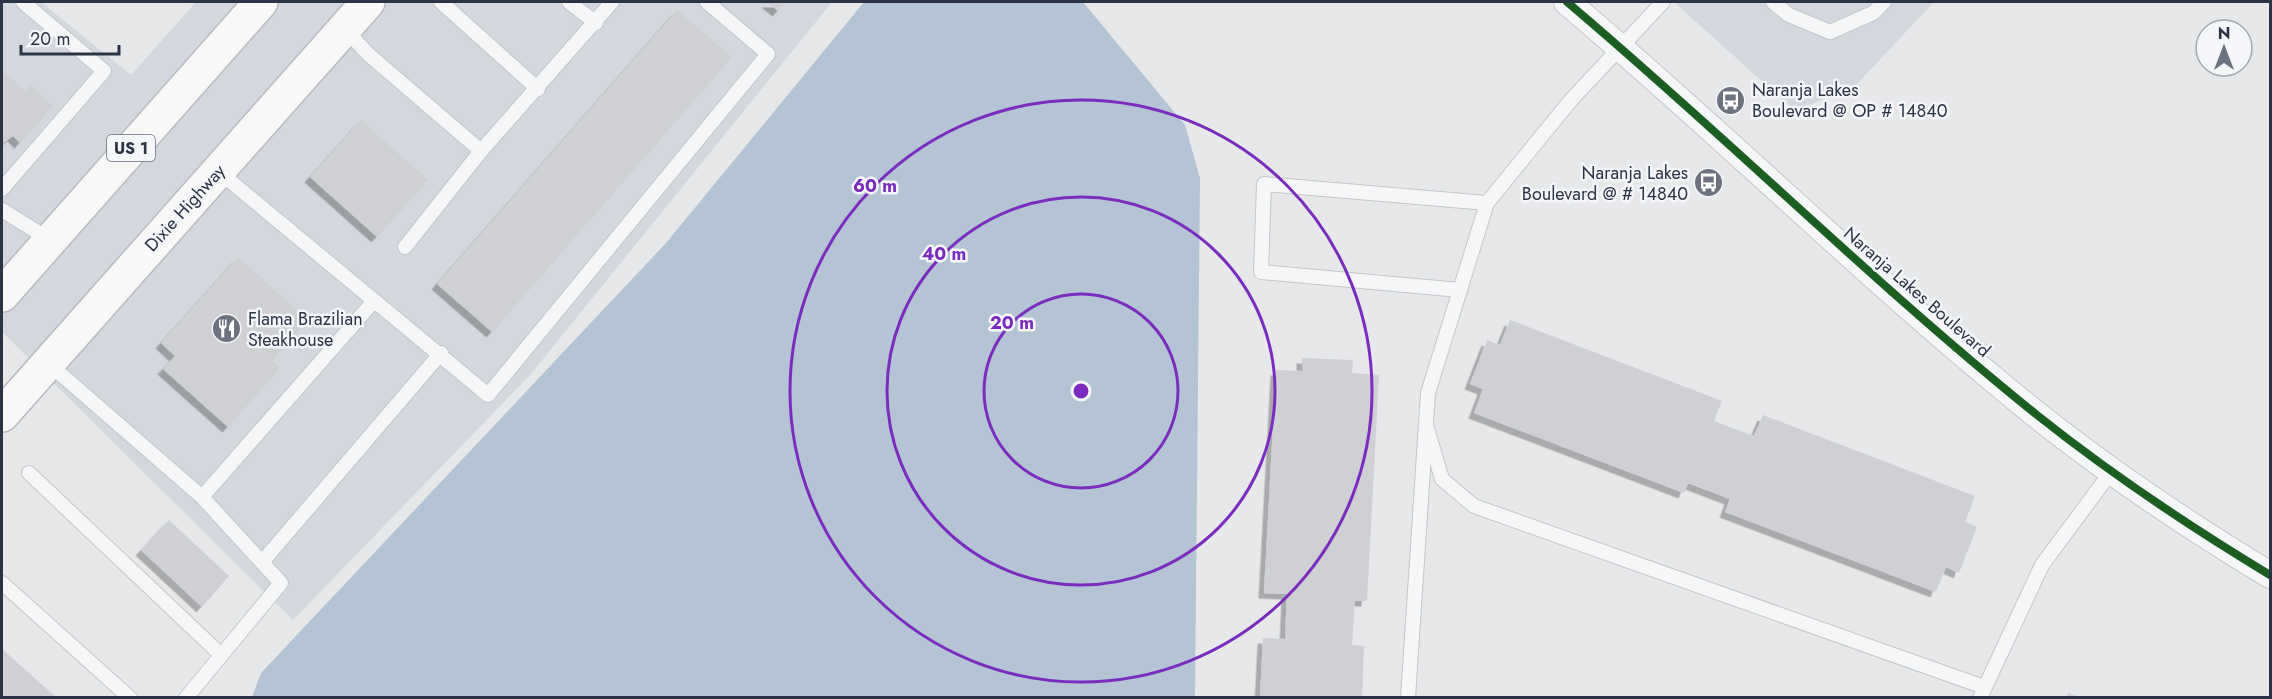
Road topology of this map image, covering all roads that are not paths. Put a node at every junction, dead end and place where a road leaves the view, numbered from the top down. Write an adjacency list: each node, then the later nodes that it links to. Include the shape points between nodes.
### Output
1 (23, 2): 17 (lane, via 104,71)
2 (261, 2): 20 (highway, US 1)
3 (441, 2): 14 (lane)
4 (569, 2): 12 (lane)
5 (612, 2): 12 (lane)
6 (707, 2): 25 (lane, via 768,54 488,395)
7 (1567, 2): 13 (street, Naranja Lakes Boulevard)
8 (1663, 2): 13 (lane)
9 (1773, 2): 10 (lane, via 1789,15 1830,32 1874,13)
10 (1884, 2)
11 (358, 10): 15 (lane, via 368,54); 16 (highway, Dixie Highway)
12 (596, 23): 14 (lane)
13 (1618, 47): 18 (lane); 29 (street, Naranja Lakes Boulevard, via 1992,378)
14 (538, 89): 15 (lane)
15 (481, 151): 21 (lane)
16 (218, 171): 24 (lane); 26 (highway, Dixie Highway)
17 (2, 189)
18 (1487, 202): 22 (lane); 22 (lane, via 1264,184 1261,272)
19 (2, 210): 20 (lane)
20 (50, 240): 23 (highway, US 1)
21 (405, 247)
22 (1460, 290): 28 (lane, via 1428,393)
23 (2, 295)
24 (374, 302): 25 (lane); 31 (lane)
25 (441, 353): 32 (lane)
26 (48, 363): 27 (highway, Dixie Highway); 31 (lane)
27 (2, 415)
28 (1426, 425): 36 (lane, via 1442,479 1474,506); 39 (lane)
29 (2111, 472): 33 (street, Naranja Lakes Boulevard); 36 (lane, via 2042,565)
30 (29, 473): 35 (lane)
31 (202, 496): 32 (lane)
32 (263, 561): 35 (lane, via 281,583)
33 (2271, 574)
34 (2, 584): 37 (lane)
35 (220, 654): 38 (lane)
36 (1982, 692)
37 (130, 698)
38 (186, 698)
39 (1408, 698)

